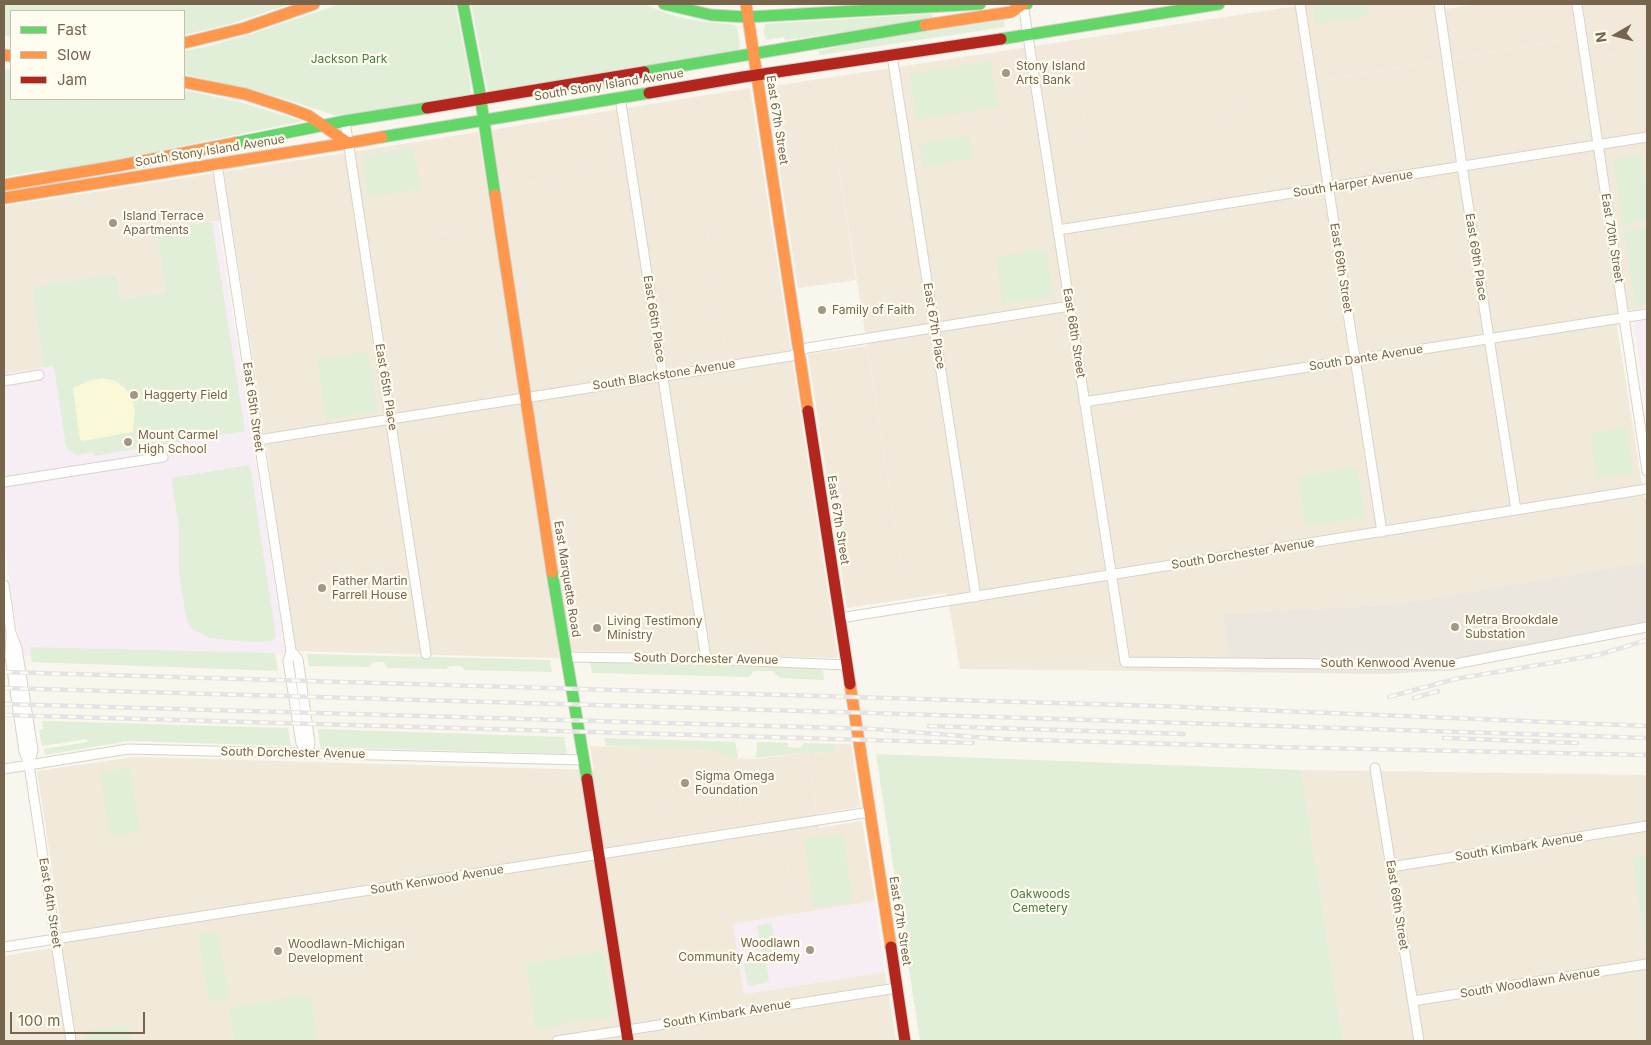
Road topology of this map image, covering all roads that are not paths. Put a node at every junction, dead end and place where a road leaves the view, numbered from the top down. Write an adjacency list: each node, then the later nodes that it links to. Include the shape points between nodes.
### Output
1 (314, 4): 13 (main road, via 245,28)
2 (462, 4): 19 (main road, East Marquette Road)
3 (664, 4): 11 (main road, via 711,15)
4 (746, 4): 11 (main road, East 67th Street)
5 (980, 4): 11 (main road)
6 (1024, 4): 12 (street, East 68th Street); 14 (main road, South Stony Island Avenue, via 1011,12)
7 (1220, 4): 12 (main road, South Stony Island Avenue)
8 (1300, 4): 29 (street, East 69th Street)
9 (1439, 4): 27 (street, East 69th Place)
10 (1577, 4): 25 (street, East 70th Street)
11 (747, 16): 14 (main road, East 67th Street)
12 (1028, 35): 15 (main road, South Stony Island Avenue); 31 (street, East 68th Street)
13 (185, 43)
14 (753, 54): 16 (main road, East 67th Street); 19 (main road, South Stony Island Avenue)
15 (892, 54): 16 (main road, South Stony Island Avenue); 35 (street, East 67th Place)
16 (757, 75): 18 (main road, South Stony Island Avenue); 37 (main road, East 67th Street)
17 (185, 82): 22 (main road, via 245,94 309,116)
18 (620, 97): 20 (main road, South Stony Island Avenue); 40 (street, East 66th Place)
19 (481, 100): 20 (main road, East Marquette Road); 21 (main road, South Stony Island Avenue)
20 (483, 120): 24 (main road, South Stony Island Avenue); 42 (main road, East Marquette Road)
21 (345, 121): 22 (main road, South Stony Island Avenue); 24 (street, East 65th Place)
22 (323, 126): 24 (main road); 28 (main road, South Stony Island Avenue)
23 (1647, 137): 25 (street, South Harper Avenue)
24 (348, 143): 26 (main road, South Stony Island Avenue); 44 (street, East 65th Place)
25 (1598, 145): 27 (street, South Harper Avenue); 34 (street, East 70th Street)
26 (217, 164): 30 (main road, South Stony Island Avenue); 45 (street, East 65th Street)
27 (1462, 166): 29 (street, South Harper Avenue); 36 (street, East 69th Place)
28 (4, 185)
29 (1329, 188): 31 (street, South Harper Avenue); 38 (street, East 69th Street)
30 (4, 198)
31 (1058, 230): 32 (street, East 68th Street)
32 (1070, 306): 35 (street, South Blackstone Avenue); 43 (street, East 68th Street)
33 (1647, 314): 34 (street, South Dante Avenue)
34 (1624, 318): 36 (street, South Dante Avenue); 47 (street, East 70th Street)
35 (934, 328): 37 (street, South Blackstone Avenue, via 807,348); 54 (street, East 67th Place)
36 (1489, 339): 38 (street, South Dante Avenue); 50 (street, East 69th Place)
37 (799, 352): 40 (street, South Blackstone Avenue, via 791,356); 55 (main road, East 67th Street)
38 (1355, 360): 43 (street, South Dante Avenue); 51 (street, East 69th Street)
39 (39, 375): 41 (street)
40 (662, 376): 42 (street, South Blackstone Avenue); 59 (street, East 66th Place)
41 (4, 381)
42 (526, 397): 44 (street, South Blackstone Avenue); 58 (main road, East Marquette Road)
43 (1084, 402): 52 (street, East 68th Street)
44 (391, 419): 45 (street, South Blackstone Avenue); 57 (street, East 65th Place)
45 (258, 440): 62 (street, East 65th Street, via 291,651 288,661 301,743)
46 (163, 457): 48 (street)
47 (1647, 471)
48 (4, 482)
49 (1647, 489): 50 (street, South Dorchester Avenue)
50 (1516, 510): 51 (street, South Dorchester Avenue)
51 (1382, 532): 52 (street, South Dorchester Avenue)
52 (1111, 575): 54 (street, South Dorchester Avenue); 60 (street, East 68th Street)
53 (4, 585): 64 (street, East 64th Street, via 33,750)
54 (976, 596): 55 (street, South Dorchester Avenue)
55 (840, 618): 61 (main road, East 67th Street)
56 (1647, 627): 60 (street, South Kenwood Avenue, via 1450,665)
57 (426, 654)
58 (566, 658): 59 (street, South Dorchester Avenue); 63 (main road, East Marquette Road)
59 (706, 659): 61 (street, South Dorchester Avenue)
60 (1125, 662)
61 (847, 665): 67 (main road, East 67th Street)
62 (307, 753): 63 (street, South Dorchester Avenue); 64 (street, South Dorchester Avenue, via 128,749)
63 (584, 760): 69 (main road, East Marquette Road)
64 (29, 765): 66 (street, South Dorchester Avenue); 71 (street, East 64th Street)
65 (1375, 768): 70 (street, East 69th Street)
66 (4, 769)
67 (870, 812): 69 (street, South Kenwood Avenue); 74 (main road, East 67th Street)
68 (1647, 826): 70 (street, South Kimbark Avenue)
69 (599, 855): 71 (street, South Kenwood Avenue); 76 (main road, East Marquette Road)
70 (1391, 867): 75 (street, East 69th Street)
71 (55, 940): 72 (street, South Kenwood Avenue); 77 (street, East 64th Street)
72 (4, 948)
73 (1647, 964): 75 (street, South Woodlawn Avenue)
74 (897, 988): 76 (street, South Kimbark Avenue); 79 (main road, East 67th Street)
75 (1413, 1001): 80 (street, East 69th Street)
76 (628, 1036): 78 (street, South Kimbark Avenue)
77 (71, 1041)
78 (557, 1041)
79 (905, 1041)
80 (1419, 1041)

